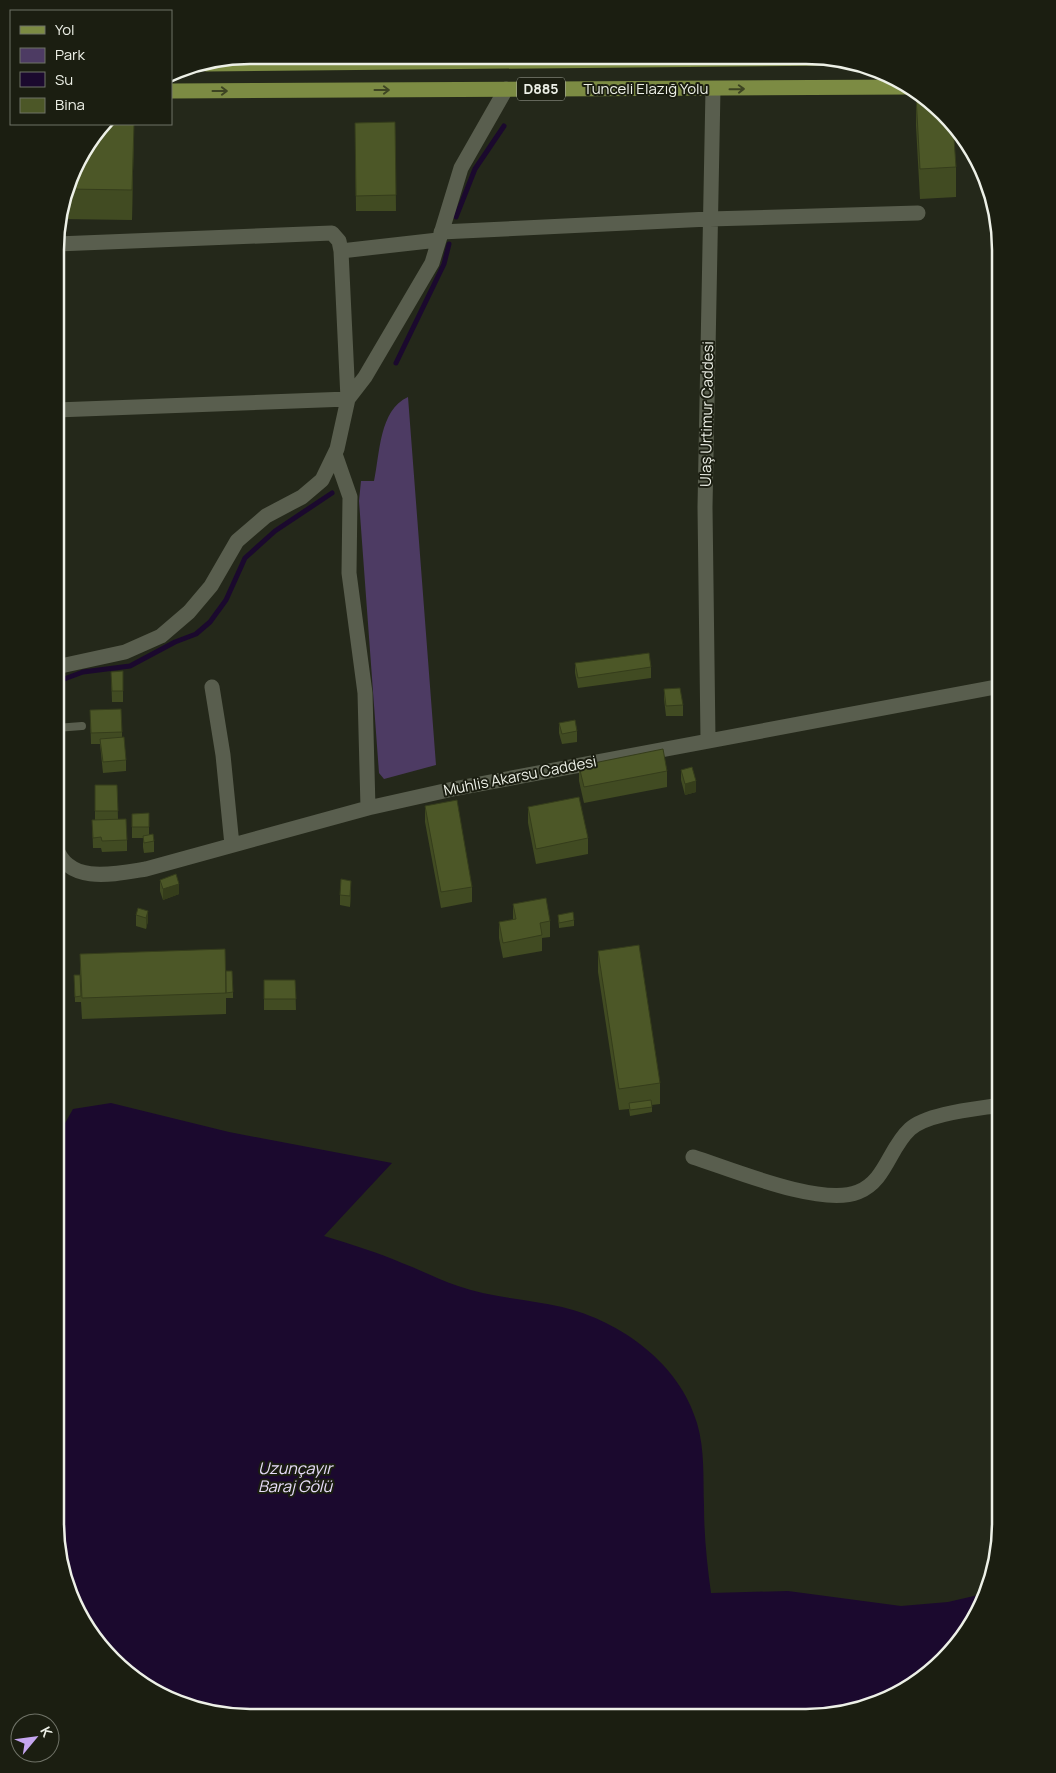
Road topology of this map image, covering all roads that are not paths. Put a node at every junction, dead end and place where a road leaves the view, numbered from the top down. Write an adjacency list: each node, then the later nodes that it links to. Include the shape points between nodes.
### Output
1 (896, 87): 3 (main road, Tunceli Elazığ Yolu / D885, one-way to 1)
2 (506, 89): 3 (main road, Tunceli Elazığ Yolu / D885); 4 (main road, Tunceli Elazığ Yolu / D885, one-way to 2); 7 (street, via 461,168)
3 (713, 89): 6 (street, Ulaş Urtimur Caddesi)
4 (172, 91)
5 (918, 214): 6 (street)
6 (709, 219): 7 (street); 18 (street, Ulaş Urtimur Caddesi)
7 (440, 236): 9 (street); 10 (street, via 432,263 365,377)
8 (64, 244): 9 (street, via 332,233)
9 (342, 251): 10 (street)
10 (348, 399): 11 (street); 12 (street)
11 (64, 410)
12 (335, 454): 13 (street, via 322,480 302,498 266,516 238,541 211,586 189,612 161,636 125,652); 19 (street, via 350,497 349,573 365,693)
13 (64, 665)
14 (212, 687): 20 (street)
15 (992, 688): 18 (street, Muhlis Akarsu Caddesi)
16 (82, 726): 17 (lane)
17 (64, 727)
18 (708, 739): 19 (street, Muhlis Akarsu Caddesi)
19 (368, 808): 20 (street, Muhlis Akarsu Caddesi)
20 (232, 845): 21 (street, Muhlis Akarsu Caddesi, via 113,874 79,872)
21 (64, 867)
22 (992, 1107): 23 (street, via 932,1118 910,1128 895,1146 878,1179 858,1192 839,1196 797,1190)
23 (692, 1157)

